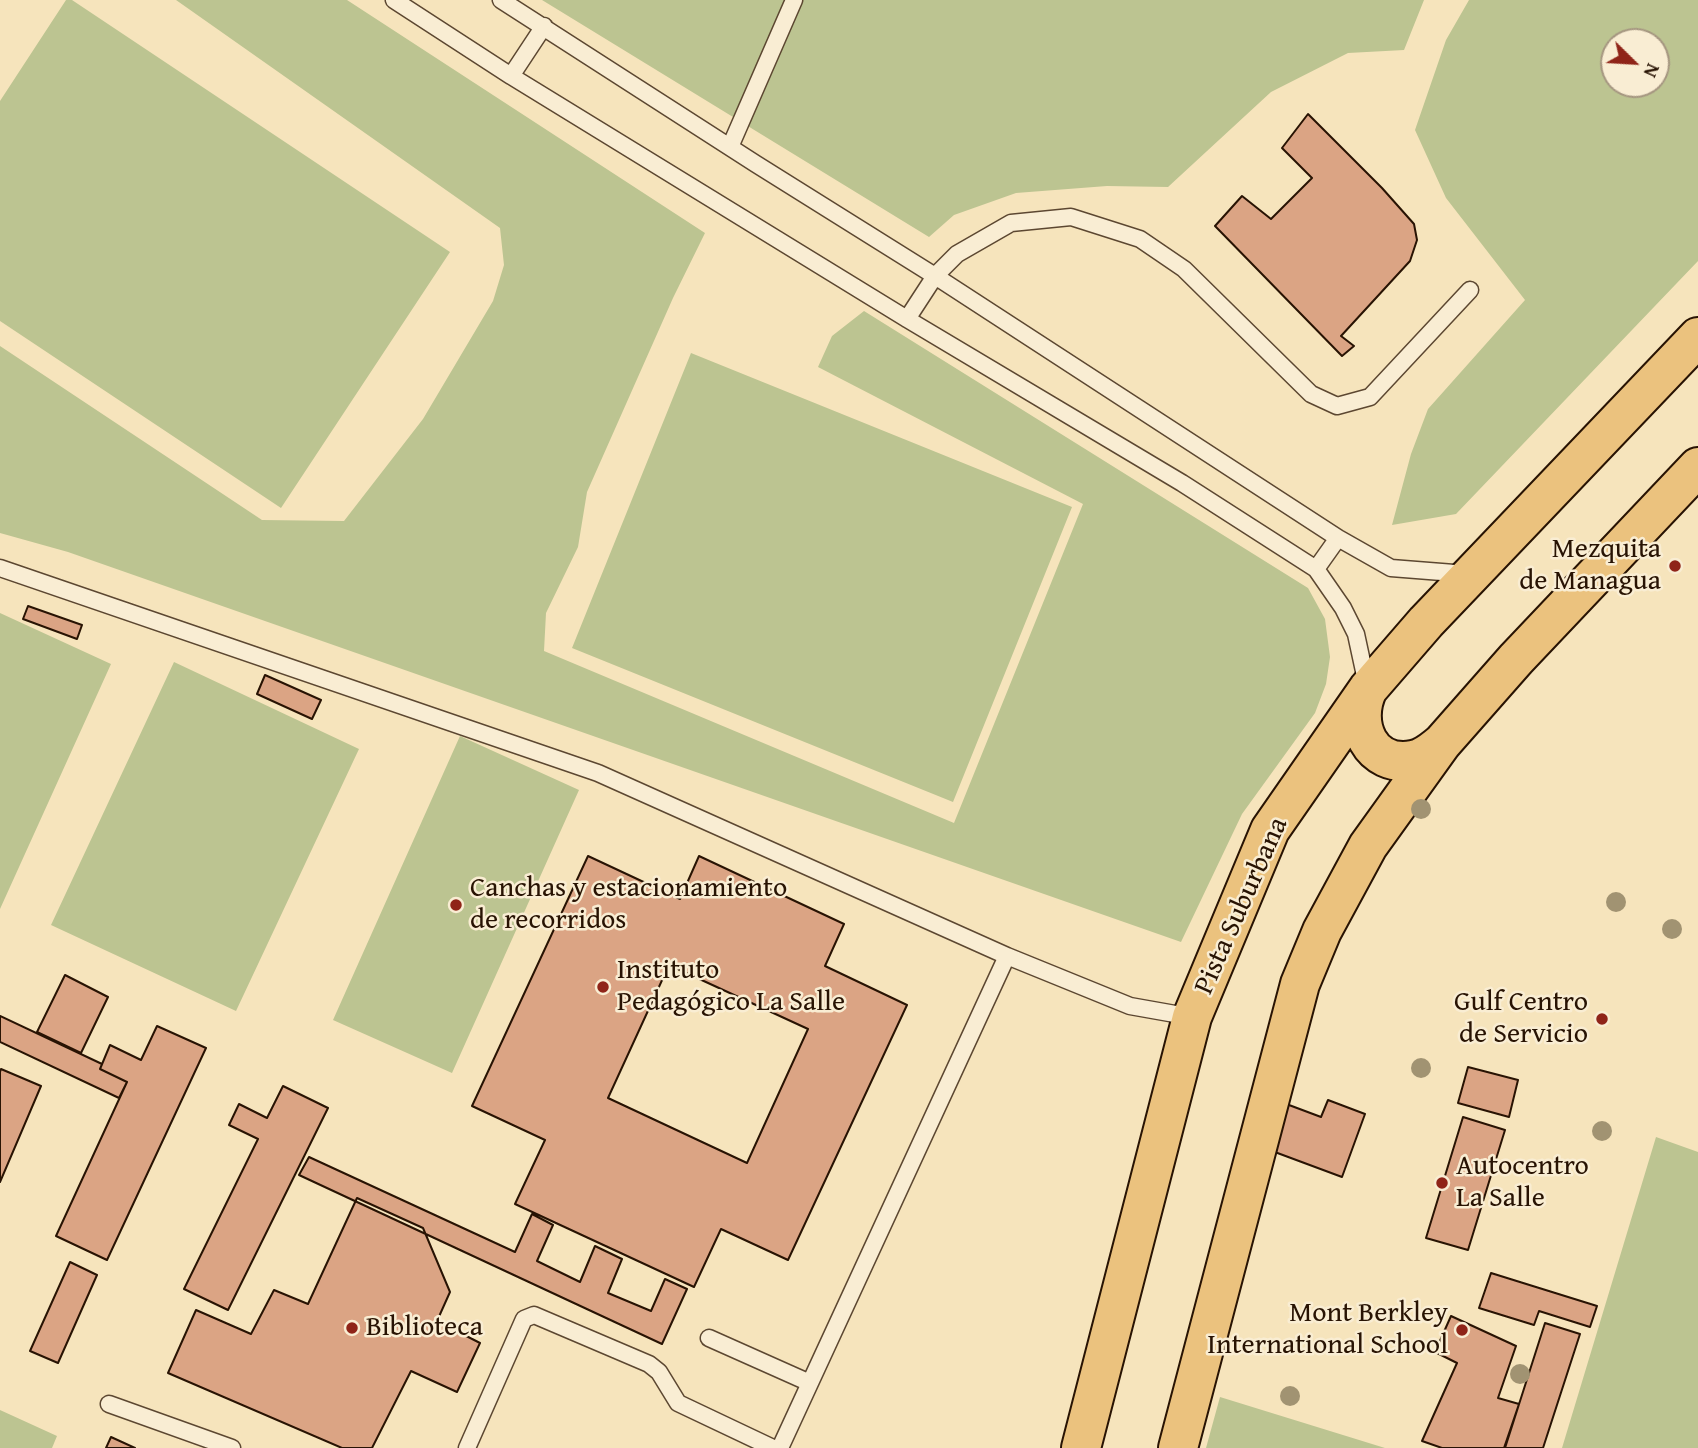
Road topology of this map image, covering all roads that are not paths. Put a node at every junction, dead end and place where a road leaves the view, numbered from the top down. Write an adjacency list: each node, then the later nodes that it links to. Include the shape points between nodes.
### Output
1 (394, 0): 5 (lane)
2 (501, 0): 4 (lane)
3 (794, 0): 6 (lane)
4 (544, 26): 5 (lane); 6 (lane)
5 (511, 76): 9 (lane)
6 (730, 147): 7 (lane)
7 (935, 276): 8 (lane, via 957,254 1011,223 1071,218 1140,239 1184,269 1311,394 1337,406 1370,397); 9 (lane); 12 (lane)
8 (1470, 290)
9 (907, 319): 14 (lane)
10 (1698, 337): 15 (main road, Pista Suburbana)
11 (1698, 467): 17 (main road)
12 (1338, 538): 14 (lane); 15 (lane, via 1391,568)
13 (0, 568): 18 (lane, via 598,772)
14 (1316, 569): 16 (lane, via 1356,634)
15 (1469, 575): 16 (main road, Pista Suburbana)
16 (1368, 689): 17 (main road, via 1361,703 1363,733 1384,756 1413,760); 19 (main road, Pista Suburbana, via 1270,830)
17 (1442, 743): 28 (main road, via 1368,846 1322,931 1300,984)
18 (1007, 956): 19 (lane, via 1130,1006); 21 (lane)
19 (1192, 1017): 27 (main road, Pista Suburbana)
20 (709, 1338): 21 (lane)
21 (810, 1383): 26 (lane)
22 (109, 1404): 23 (lane)
23 (232, 1448)
24 (467, 1448): 25 (lane, via 524,1319 534,1315 649,1364 678,1403)
25 (773, 1448)
26 (780, 1448)
27 (1081, 1448)
28 (1178, 1448)

